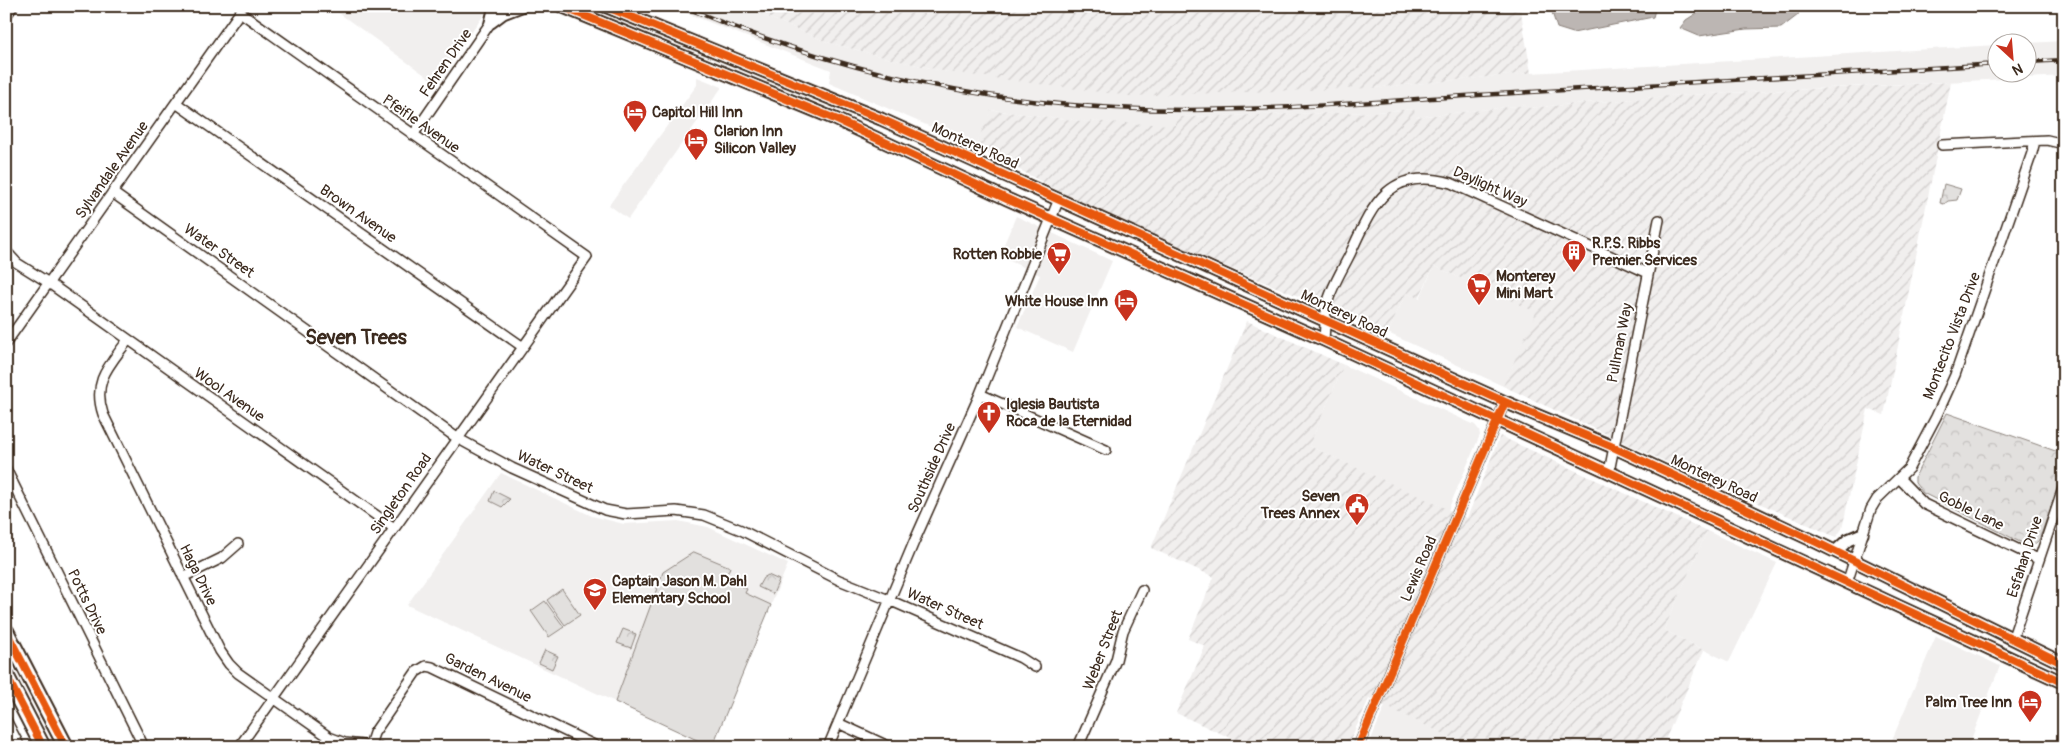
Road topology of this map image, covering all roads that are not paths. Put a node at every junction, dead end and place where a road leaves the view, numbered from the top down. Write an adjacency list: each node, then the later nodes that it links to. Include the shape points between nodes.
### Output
1 (14, 6): 8 (street)
2 (495, 6): 9 (main road)
3 (502, 6): 9 (street, Fehren Drive)
4 (521, 6): 9 (main road)
5 (561, 6): 12 (main road)
6 (605, 6): 10 (main road, Monterey Road)
7 (240, 12): 11 (street, Sylvandale Avenue); 13 (street, Pfeifle Avenue)
8 (6, 16)
9 (491, 22): 13 (street, Fehren Drive)
10 (811, 90): 12 (main road); 18 (main road, Monterey Road)
11 (176, 103): 17 (street, Sylvandale Avenue); 29 (street, Brown Avenue)
12 (805, 107): 19 (main road)
13 (413, 135): 22 (street, Pfeifle Avenue)
14 (2035, 141): 15 (street); 16 (street); 38 (street, Montecito Vista Drive, via 1955,375 1909,468)
15 (2064, 144)
16 (1942, 145)
17 (113, 193): 24 (street, Sylvandale Avenue); 33 (street, Water Street)
18 (1059, 199): 19 (street, Southside Drive); 25 (main road, Monterey Road)
19 (1051, 217): 27 (main road); 30 (street, Southside Drive)
20 (1659, 220): 23 (street, Pullman Way)
21 (6, 251): 24 (street, Wool Avenue, via 17,263)
22 (587, 257): 29 (street, Singleton Road)
23 (1648, 273): 25 (street, Daylight Way, via 1451,183 1419,179 1396,186 1376,202 1327,303); 34 (street, Pullman Way)
24 (50, 283): 26 (street, Wool Avenue); 28 (street, Sylvandale Avenue)
25 (1326, 321): 27 (street, Daylight Way); 31 (main road, Monterey Road)
26 (128, 340): 40 (street, Wool Avenue); 46 (street, Haga Drive, via 103,375 99,401)
27 (1324, 340): 32 (main road)
28 (6, 343)
29 (523, 347): 33 (street, Singleton Road)
30 (980, 394): 35 (street); 49 (street, Southside Drive)
31 (1505, 402): 32 (street, Lewis Road); 34 (main road, Monterey Road)
32 (1498, 420): 37 (main road); 69 (street, Lewis Road)
33 (457, 438): 40 (street, Singleton Road); 49 (street, Water Street, via 512,468 597,507 626,514 676,511 704,515 741,530 839,580)
34 (1613, 447): 37 (street, Pullman Way); 43 (main road, Monterey Road)
35 (1106, 450)
36 (6, 469): 63 (street, Potts Drive)
37 (1609, 472): 47 (main road)
38 (1899, 478): 41 (street, Montecito Vista Drive, via 1874,505); 44 (street, Goble Lane, via 1924,504)
39 (2064, 486): 44 (street, Esfahan Drive)
40 (394, 528): 56 (street, Singleton Road)
41 (1862, 534): 43 (main road, via 1848,540); 45 (street, Montecito Vista Drive)
42 (238, 544): 46 (street, via 222,558)
43 (1836, 551): 45 (main road, Monterey Road)
44 (2038, 559): 51 (street, Esfahan Drive)
45 (1854, 560): 47 (street, Montecito Vista Drive); 51 (main road, Monterey Road)
46 (183, 577): 56 (street, Haga Drive, via 229,664)
47 (1847, 583): 55 (main road)
48 (1142, 590): 68 (street, Weber Street)
49 (889, 600): 53 (street, Water Street, via 1021,658); 58 (street, Southside Drive)
50 (6, 631): 62 (highway)
51 (2013, 638): 52 (main road, Monterey Road)
52 (2064, 664)
53 (1034, 667)
54 (6, 675): 61 (highway)
55 (2064, 683)
56 (274, 698): 59 (street, Haga Drive, via 329,737 345,743); 64 (street, Singleton Road)
57 (6, 720): 60 (street)
58 (838, 723): 66 (street, Southside Drive); 67 (street)
59 (374, 746): 65 (street, Garden Avenue, via 374,733 416,672 426,666)
60 (20, 747)
61 (43, 747)
62 (66, 747)
63 (144, 747)
64 (239, 747)
65 (598, 747)
66 (828, 747)
67 (890, 747)
68 (1078, 747)
69 (1358, 747)

